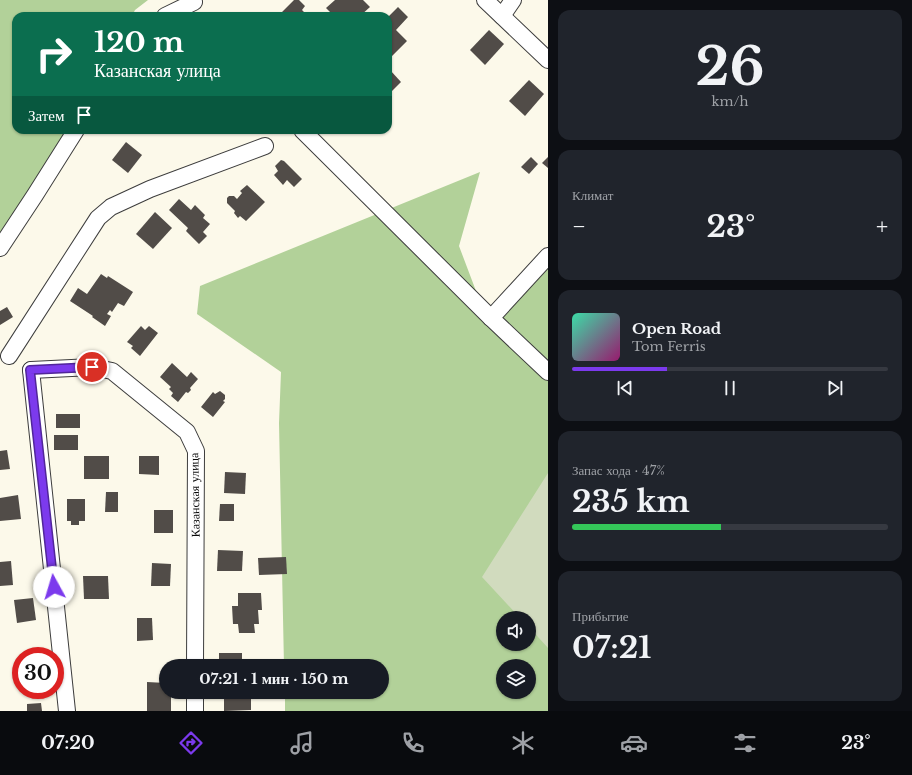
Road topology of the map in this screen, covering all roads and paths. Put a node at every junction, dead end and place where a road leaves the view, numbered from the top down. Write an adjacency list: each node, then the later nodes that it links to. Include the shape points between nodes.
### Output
1 (485, 0): 5 (street)
2 (513, 0): 5 (street)
3 (196, 6): 4 (street)
4 (177, 12)
5 (502, 16): 6 (street)
6 (548, 60)
7 (73, 134): 10 (street)
8 (306, 134): 12 (street)
9 (265, 146): 13 (street, via 150,188 111,206 98,218)
10 (0, 248)
11 (548, 256): 12 (street)
12 (491, 318): 15 (street)
13 (5, 354): 14 (street)
14 (30, 370): 16 (street, Казанская улица, via 92,367 112,371 187,432 196,451); 18 (street)
15 (548, 372)
16 (195, 659)
17 (195, 699): 19 (street)
18 (67, 711)
19 (195, 711)

